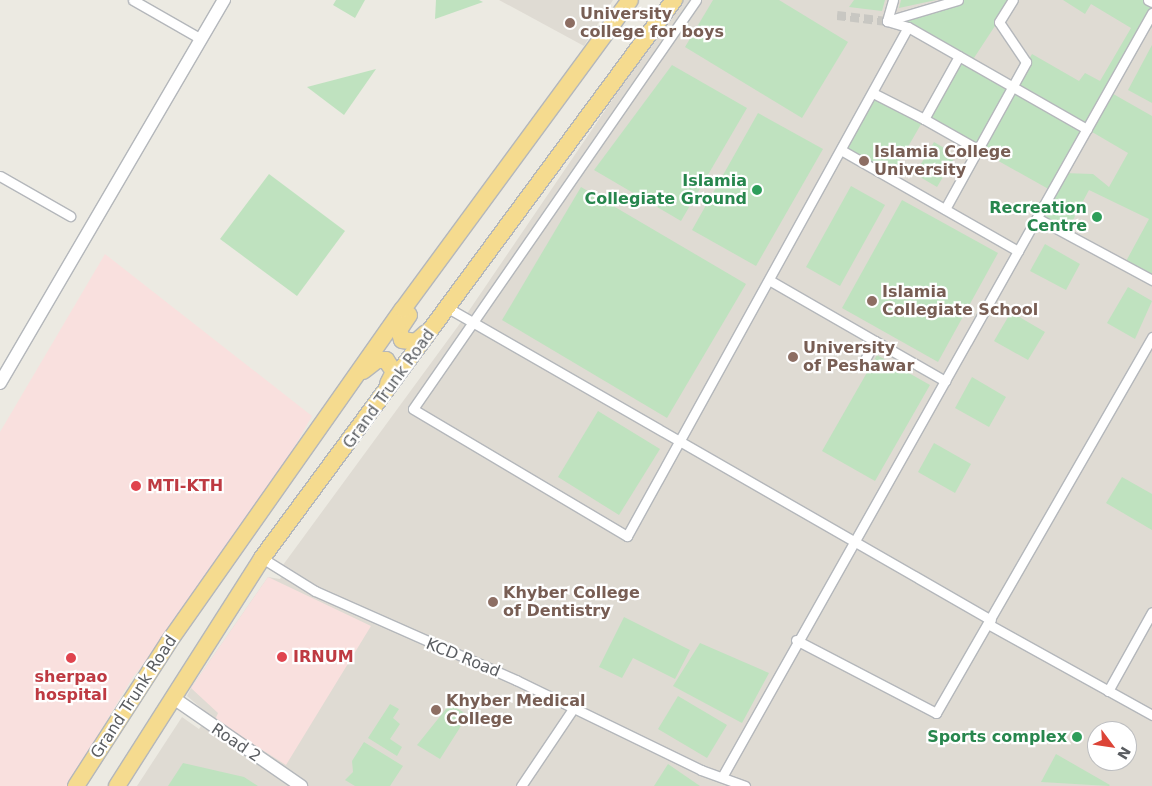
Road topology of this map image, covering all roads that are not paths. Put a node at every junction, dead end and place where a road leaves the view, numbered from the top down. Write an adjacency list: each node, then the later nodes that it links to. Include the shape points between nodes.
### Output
1 (134, 0): 14 (street)
2 (630, 0): 27 (highway, Grand Trunk Road)
3 (674, 0): 30 (highway, Grand Trunk Road)
4 (696, 0): 31 (street, via 668,45)
5 (893, 0): 12 (street)
6 (958, 0): 12 (street)
7 (1013, 0): 16 (street, via 999,22 1026,59)
8 (1148, 0): 10 (street)
9 (222, 1): 14 (street)
10 (1152, 2)
11 (1152, 13): 19 (street)
12 (887, 21): 13 (street)
13 (908, 28): 15 (street); 17 (street)
14 (201, 39): 36 (street)
15 (959, 56): 16 (street); 18 (street)
16 (1013, 87): 19 (street); 21 (street)
17 (873, 92): 18 (street); 20 (street)
18 (924, 119): 21 (street)
19 (1087, 129): 25 (street)
20 (841, 150): 23 (street); 28 (street)
21 (977, 150): 23 (street)
22 (0, 176): 24 (street)
23 (944, 209): 26 (street)
24 (70, 216)
25 (1037, 218): 26 (street); 29 (street)
26 (1018, 251): 35 (street)
27 (443, 254): 30 (highway, via 402,324 400,336 406,343 416,342); 37 (highway, Grand Trunk Road)
28 (769, 280): 33 (street); 39 (street)
29 (1152, 280)
30 (447, 309): 31 (street); 38 (highway, Grand Trunk Road)
31 (471, 322): 39 (street); 39 (street, via 412,409 627,536)
32 (1152, 337): 43 (street)
33 (876, 341): 34 (street); 35 (street)
34 (863, 363)
35 (945, 381): 40 (street)
36 (0, 383)
37 (338, 402): 38 (highway, via 369,366 386,360 394,372); 50 (highway, Grand Trunk Road, via 168,643)
38 (378, 404): 41 (highway, Grand Trunk Road)
39 (679, 441): 40 (street)
40 (854, 543): 43 (street); 44 (street)
41 (262, 558): 46 (highway, Grand Trunk Road); 47 (street, KCD Road, via 315,592 516,680)
42 (1152, 612): 45 (street)
43 (989, 622): 44 (street, via 936,713); 45 (street)
44 (796, 640): 49 (street)
45 (1108, 690): 48 (street)
46 (169, 703): 51 (highway, Grand Trunk Road); 52 (street, Road 2); 53 (street, Road 2)
47 (572, 710): 49 (street, KCD Road); 54 (street)
48 (1152, 715)
49 (722, 777): 55 (street, KCD Road)
50 (76, 786)
51 (117, 786)
52 (288, 786)
53 (301, 786)
54 (521, 786)
55 (745, 786)

